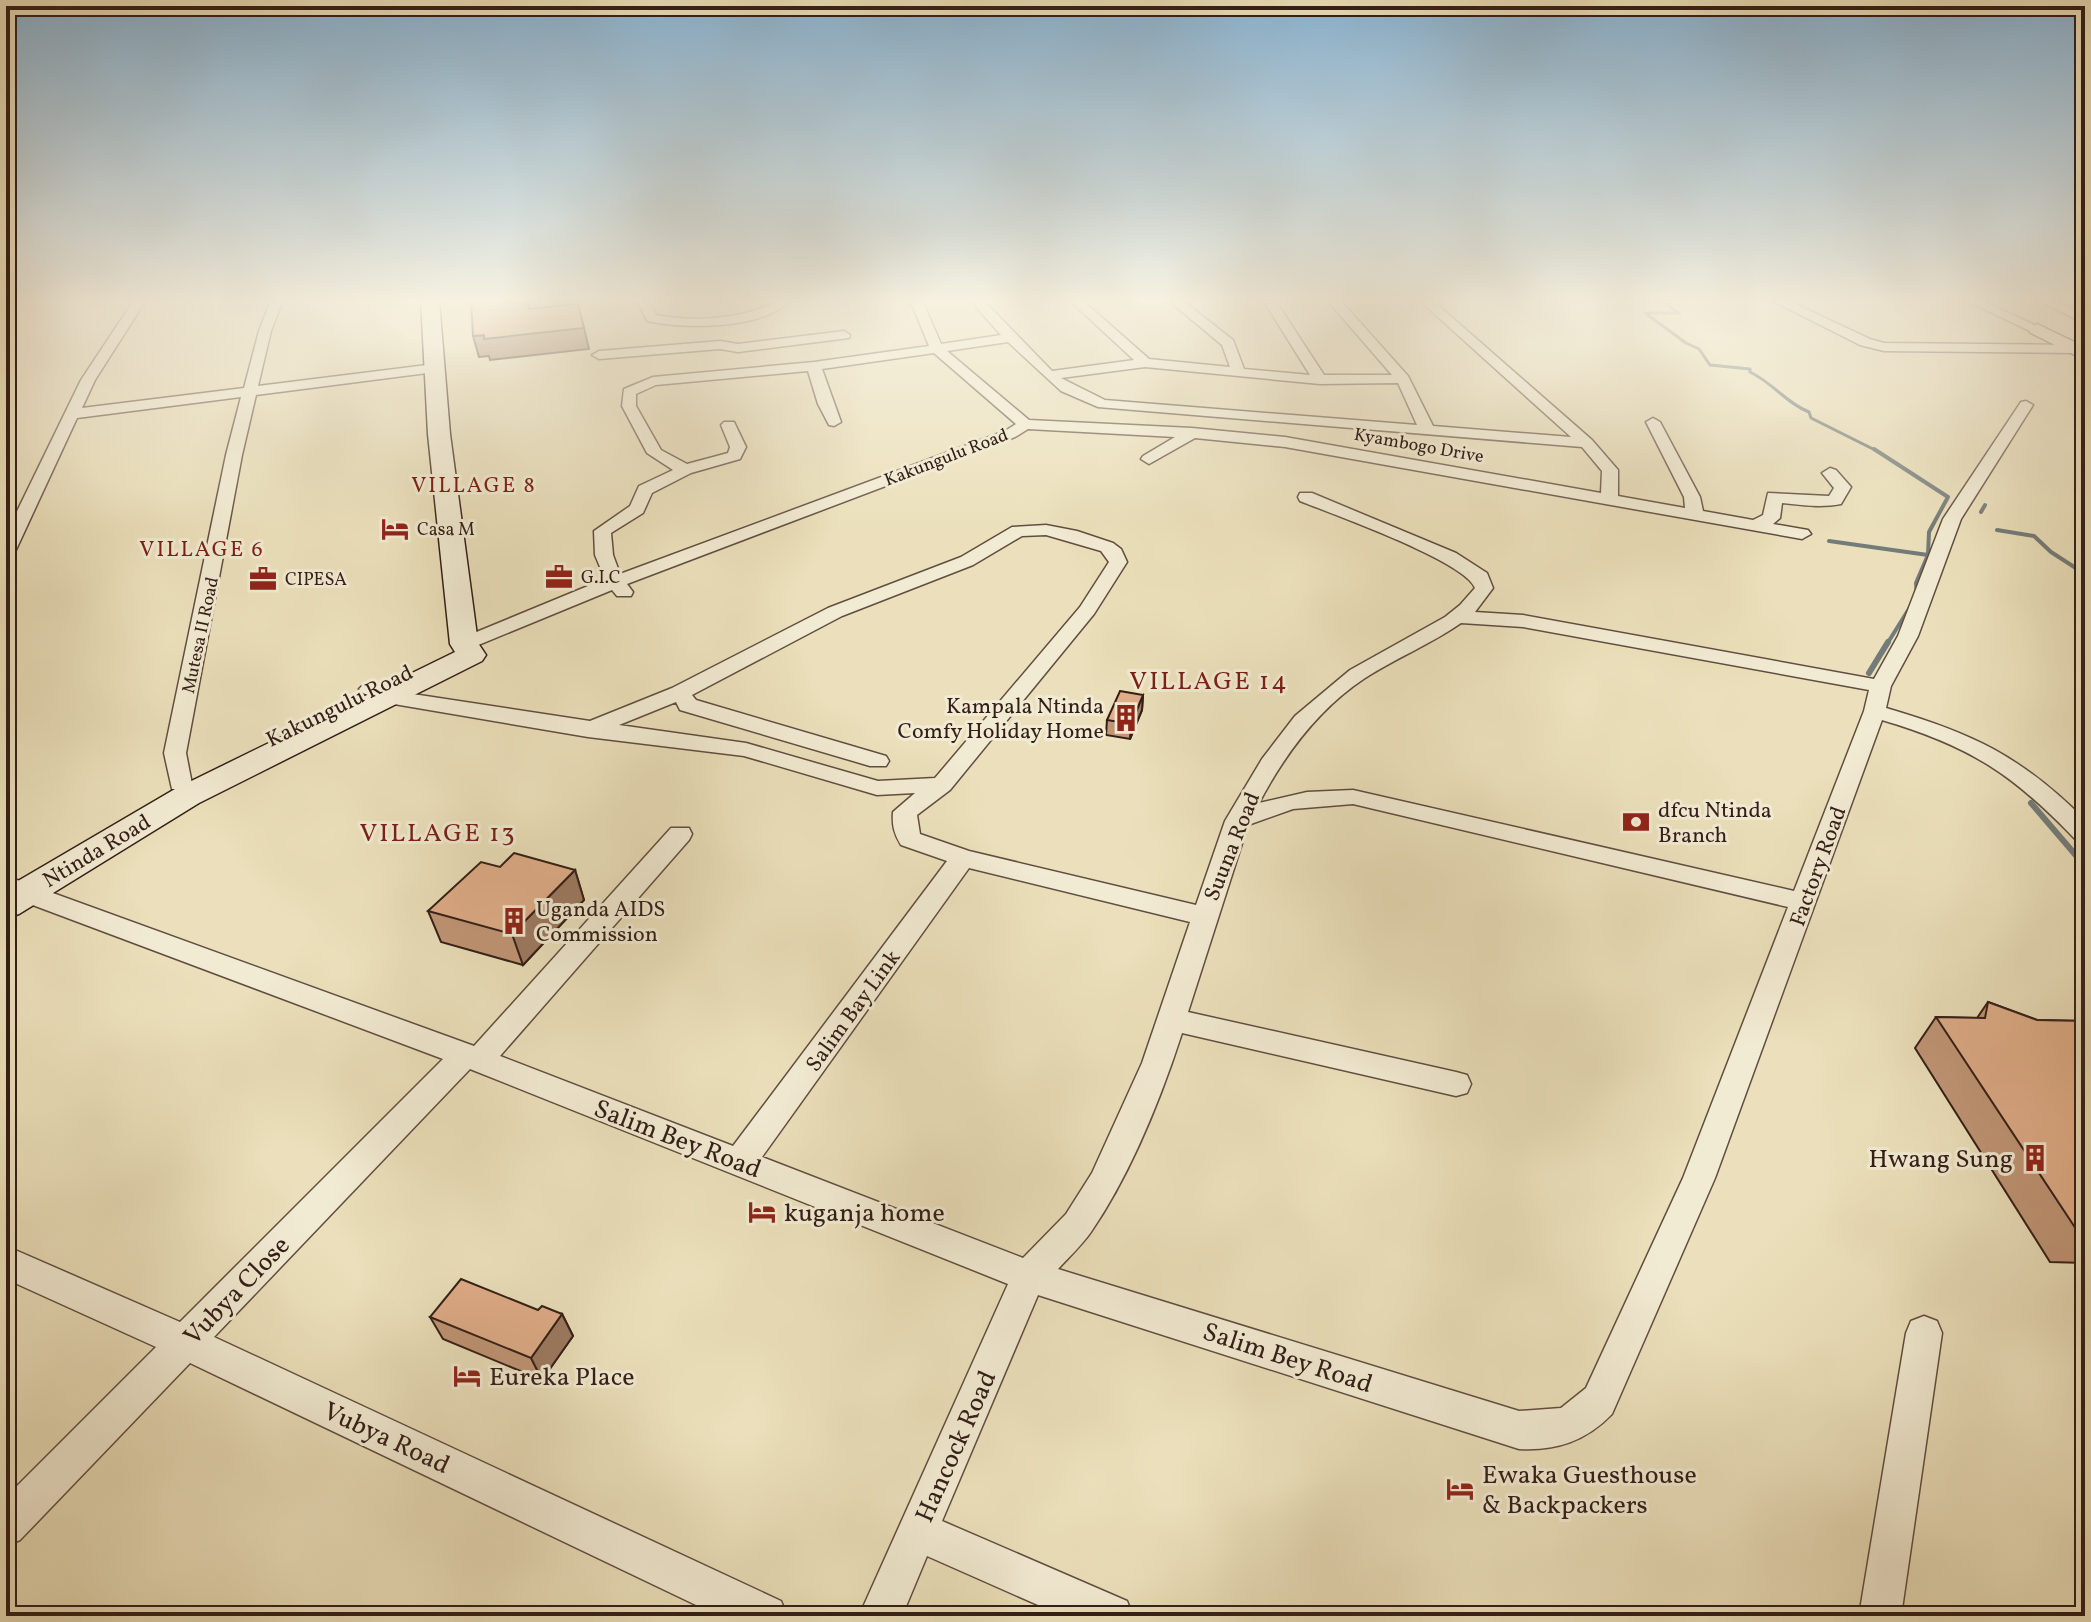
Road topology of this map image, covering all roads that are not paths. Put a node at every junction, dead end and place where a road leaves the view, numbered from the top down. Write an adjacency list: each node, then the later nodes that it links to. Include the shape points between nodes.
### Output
1 (91, 376): 17 (street)
2 (253, 376): 15 (street, Mutesa II Road)
3 (377, 376): 15 (street)
4 (435, 376): 36 (main road)
5 (710, 376): 26 (street, via 653,381 629,392 629,406 655,453)
6 (817, 376): 18 (street)
7 (968, 376): 20 (street)
8 (1050, 376): 22 (street, via 1074,394 1103,404)
9 (1270, 376): 14 (street)
10 (1317, 376): 14 (street)
11 (1400, 376): 13 (street)
12 (1511, 376): 24 (street)
13 (1403, 379): 14 (street); 22 (street)
14 (1320, 380)
15 (248, 393): 17 (street); 44 (street, Mutesa II Road, via 175,753)
16 (2026, 405): 39 (street, Factory Road, via 1952,519 1908,636)
17 (72, 414): 33 (street)
18 (834, 422)
19 (1653, 422): 30 (street, via 1692,497)
20 (1025, 424): 23 (street, Kyambogo Drive); 34 (street, Kakungulu Road)
21 (729, 425): 26 (street, via 738,447 734,456)
22 (1427, 429): 24 (street)
23 (1192, 433): 25 (street); 29 (street, Kyambogo Drive, via 1318,447)
24 (1587, 443): 29 (street, via 1610,470)
25 (1149, 459)
26 (685, 470): 34 (street, via 645,490 637,509 603,531 601,539)
27 (1830, 473): 31 (street, via 1843,487 1835,500 1774,497 1771,518)
28 (1306, 497): 35 (street, Suuna Road, via 1476,573 1484,588)
29 (1609, 501): 30 (street, Kyambogo Drive)
30 (1695, 515): 31 (street, Kyambogo Drive)
31 (1753, 527): 32 (street, Kyambogo Drive)
32 (1802, 534)
33 (6, 552)
34 (620, 587): 36 (street, Kakungulu Road)
35 (1457, 617): 39 (street, via 1523,621); 46 (street, Suuna Road, via 1328,695 1256,783)
36 (468, 650): 37 (main road, Kakungulu Road)
37 (379, 693): 40 (street); 44 (main road, Kakungulu Road)
38 (680, 693): 40 (street); 41 (street, via 688,705); 42 (street, via 835,612 967,561 1018,531 1046,530 1107,547 1118,562 1087,610)
39 (1878, 698): 48 (street, via 2012,768); 51 (street, Factory Road)
40 (588, 730): 43 (street, via 746,750)
41 (878, 761)
42 (942, 785): 43 (street); 45 (street)
43 (877, 788): 45 (street)
44 (183, 790): 50 (main road, Ntinda Road)
45 (905, 812): 49 (street, via 910,839)
46 (1237, 821): 51 (street, via 1293,799 1353,797); 52 (street, Suuna Road)
47 (680, 834): 54 (street, Vubya Close)
48 (2085, 834)
49 (963, 858): 52 (street); 56 (street, Salim Bay Link)
50 (11, 892): 54 (street, Salim Bey Road)
51 (1804, 902): 61 (street, Factory Road, via 1699,1178 1632,1332 1599,1401)
52 (1203, 916): 53 (street, Suuna Road)
53 (1170, 1019): 55 (street); 58 (street, Suuna Road, via 1157,1063 1105,1181 1078,1224)
54 (472, 1057): 56 (street, Salim Bey Road); 60 (street, Vubya Close)
55 (1456, 1084)
56 (740, 1162): 58 (street, Salim Bey Road)
57 (6, 1262): 60 (street, Vubya Road)
58 (1029, 1276): 61 (street, Salim Bey Road, via 1519,1430); 63 (street, Hancock Road)
59 (1924, 1333): 67 (street)
60 (185, 1342): 62 (street, Vubya Close); 64 (street, Vubya Road)
61 (1566, 1428)
62 (6, 1526)
63 (917, 1531): 65 (street, Hancock Road); 66 (street)
64 (766, 1616)
65 (880, 1616)
66 (1112, 1616)
67 (1880, 1616)

